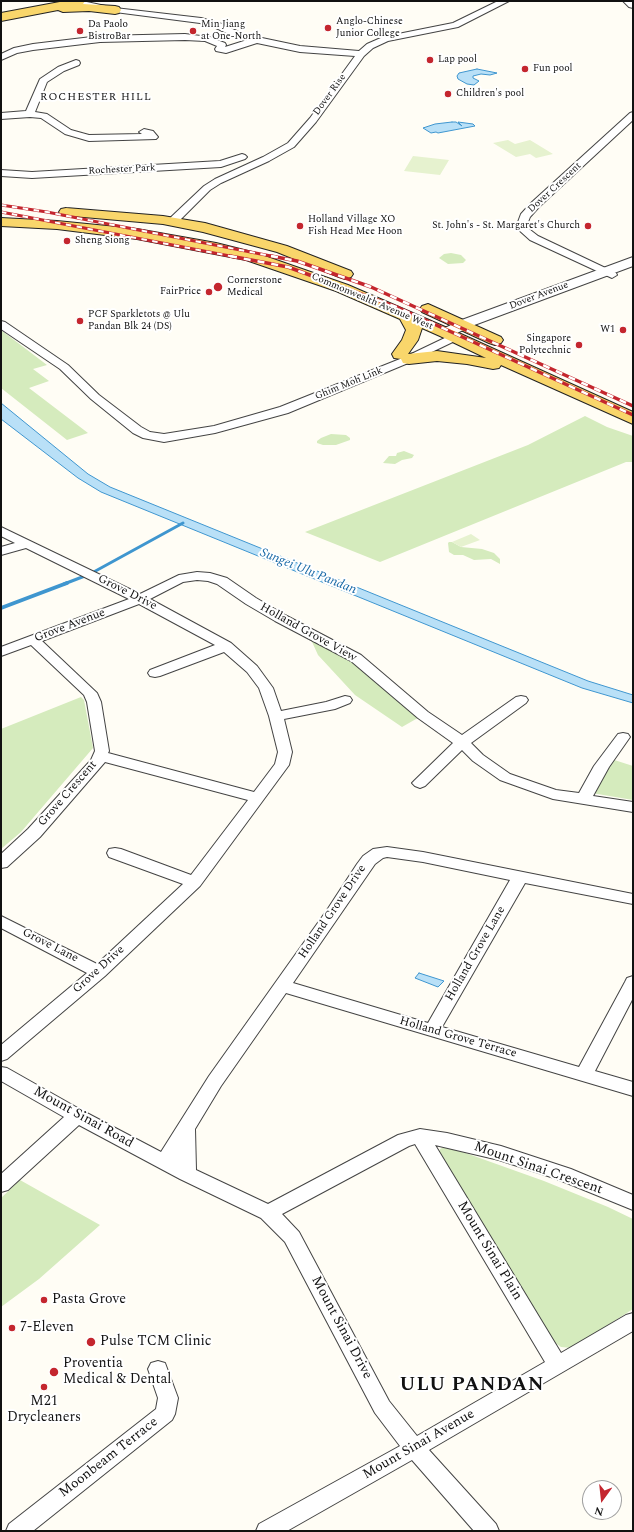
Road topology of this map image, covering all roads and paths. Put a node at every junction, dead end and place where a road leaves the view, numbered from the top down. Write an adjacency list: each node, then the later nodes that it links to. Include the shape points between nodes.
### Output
1 (32, 1): 9 (main road)
2 (74, 1): 6 (main road); 8 (street)
3 (90, 1): 8 (street)
4 (505, 1): 12 (street, Dover Rise, via 455,25 386,39 370,46)
5 (628, 1): 7 (street)
6 (55, 5): 8 (main road); 9 (main road); 10 (main road)
7 (633, 5)
8 (117, 6): 11 (street, via 201,21)
9 (7, 10)
10 (1, 17)
11 (255, 39): 12 (street, via 300,49); 13 (street, via 226,50 219,49 222,45 206,39 185,37 100,39 33,46)
12 (361, 54): 22 (street, Dover Rise, via 313,120 291,145 207,188)
13 (1, 57)
14 (76, 63): 15 (street, via 43,81)
15 (30, 114): 17 (street); 18 (street, via 44,116 63,130 80,136 153,137 150,133)
16 (633, 115): 27 (street, Dover Crescent, via 535,205 523,222 525,231 534,238)
17 (1, 116)
18 (144, 132)
19 (242, 157): 20 (street, Rochester Park, via 221,164 32,175)
20 (1, 173)
21 (2, 219): 22 (main road, Commonwealth Avenue West, via 84,212); 23 (main road, Commonwealth Avenue West)
22 (172, 222): 23 (main road, via 160,231); 24 (main road, via 181,232 220,242); 28 (main road, Commonwealth Avenue West, via 282,249)
23 (137, 234): 24 (main road, Commonwealth Avenue West)
24 (251, 256): 29 (main road, Commonwealth Avenue West)
25 (633, 261): 27 (street, Dover Avenue)
26 (633, 267): 27 (street, Dover Avenue)
27 (608, 273): 31 (street, Dover Avenue)
28 (384, 290)
29 (408, 309): 31 (main road, Commonwealth Avenue West); 32 (main road, via 414,330)
30 (1, 324): 32 (street, Ghim Moh Link, via 64,367 95,397 132,426 147,435 164,438 173,438 284,410)
31 (459, 331): 32 (street, Ghim Moh Link); 33 (main road, Commonwealth Avenue West); 34 (main road, Commonwealth Avenue West)
32 (404, 357): 33 (main road, via 436,356 467,359)
33 (540, 377): 35 (main road, Commonwealth Avenue West)
34 (633, 403)
35 (633, 419)
36 (1, 531): 37 (street, Grove Drive)
37 (26, 544): 38 (street); 39 (street, Grove Drive)
38 (1, 551)
39 (140, 599): 40 (street, Grove Avenue); 41 (street, Grove Drive); 48 (street, Holland Grove View, via 179,579 197,576 222,581 280,618 356,658 423,715)
40 (33, 640): 42 (street, Grove Avenue); 49 (street, Grove Crescent, via 90,693 94,702 102,748)
41 (226, 646): 43 (street); 46 (street, Grove Drive, via 260,679)
42 (1, 652)
43 (155, 673)
44 (345, 700): 46 (street, via 330,706)
45 (521, 700): 48 (street)
46 (276, 716): 51 (street, Grove Drive, via 285,758)
47 (623, 737): 52 (street, via 602,766)
48 (462, 742): 50 (street); 52 (street, Holland Grove View, via 478,758 505,777 553,794)
49 (101, 756): 51 (street); 55 (street, Grove Crescent, via 34,834)
50 (420, 783)
51 (258, 798): 57 (street, Grove Drive)
52 (584, 798): 53 (street, Holland Grove View)
53 (633, 807)
54 (114, 852): 57 (street)
55 (1, 863)
56 (520, 877): 58 (street, Holland Grove Drive); 62 (street, Holland Grove Drive, via 423,857 379,853 363,868); 63 (street, Holland Grove Lane)
57 (194, 882): 60 (street, Grove Drive)
58 (633, 899)
59 (1, 921): 60 (street, Grove Lane)
60 (99, 972): 64 (street, Grove Drive)
61 (633, 982): 66 (street)
62 (282, 986): 63 (street, Holland Grove Terrace); 69 (street, Holland Grove Drive, via 215,1081)
63 (432, 1030): 66 (street, Holland Grove Terrace)
64 (1, 1055)
65 (1, 1073): 68 (street, Mount Sinai Road)
66 (584, 1074): 67 (street, Holland Grove Terrace)
67 (633, 1090)
68 (77, 1116): 71 (street, Mount Sinai Road); 73 (street)
69 (186, 1129): 71 (street, Holland Grove Drive); 72 (street)
70 (420, 1136): 74 (street, Mount Sinai Crescent, via 501,1153 564,1174); 75 (street, Mount Sinai Crescent, via 404,1140); 77 (street, Mount Sinai Plain)
71 (165, 1162): 72 (street, Mount Sinai Drive)
72 (187, 1174): 75 (street, Mount Sinai Drive)
73 (1, 1186)
74 (633, 1203)
75 (268, 1213): 79 (street, Mount Sinai Drive, via 292,1237 382,1407)
76 (633, 1321): 77 (street, Mount Sinai Avenue)
77 (558, 1365): 79 (street, Mount Sinai Avenue)
78 (158, 1369): 80 (street, Moonbeam Terrace, via 168,1398 165,1414)
79 (414, 1448): 81 (street, Mount Sinai Avenue); 82 (street, Mount Sinai Drive)
80 (17, 1531)
81 (267, 1531)
82 (488, 1531)

